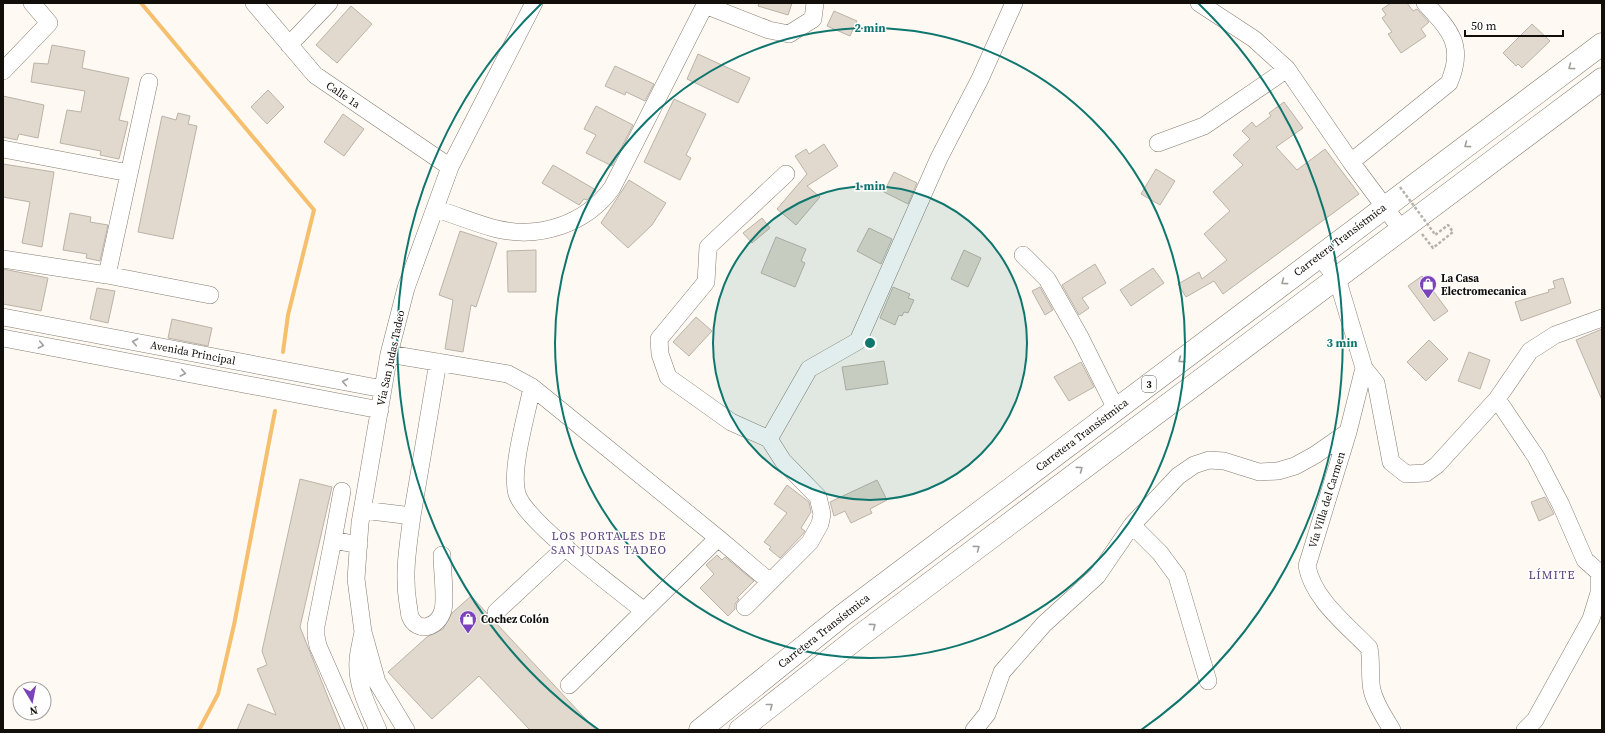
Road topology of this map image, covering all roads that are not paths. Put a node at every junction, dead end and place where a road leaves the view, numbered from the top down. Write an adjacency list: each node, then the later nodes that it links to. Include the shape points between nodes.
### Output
1 (32, 3): 13 (street, via 49,23)
2 (254, 3): 11 (street, Calle 1a)
3 (329, 3): 11 (street)
4 (534, 3): 19 (street, Vía San Judas Tadeo)
5 (815, 3): 8 (street, via 812,18 789,34 769,30)
6 (1014, 3): 43 (street, via 980,79 939,158 858,341 809,369)
7 (1199, 3): 12 (street, via 1254,39)
8 (706, 4): 23 (street, via 612,188 602,202 570,222 552,228 519,232 497,229)
9 (1430, 5): 18 (street, via 1450,32 1456,49 1456,68 1449,83)
10 (1602, 44): 22 (main road, Carretera Transístmica / 3, one-way to 22)
11 (290, 45): 19 (street, Calle 1a, via 315,75)
12 (1287, 69): 16 (street, via 1204,126); 18 (street)
13 (3, 71)
14 (1602, 79): 24 (main road)
15 (149, 82): 20 (street)
16 (1158, 143)
17 (3, 149): 20 (street)
18 (1351, 162): 22 (street)
19 (450, 167): 23 (street, Vía San Judas Tadeo)
20 (129, 173): 28 (street)
21 (786, 174): 43 (street, via 708,247 706,282 659,339 660,354 668,377 731,422)
22 (1385, 206): 24 (street); 26 (main road, Carretera Transístmica / 3)
23 (436, 209): 34 (street, Vía San Judas Tadeo, via 406,288)
24 (1401, 229): 29 (main road)
25 (1023, 255): 40 (street, via 1047,279)
26 (1319, 256): 29 (street); 40 (main road, Carretera Transístmica / 3, one-way to 40)
27 (3, 258): 28 (street)
28 (107, 275): 30 (street)
29 (1337, 278): 36 (street); 65 (main road, one-way to 29, via 873,626)
30 (210, 295)
31 (3, 317): 38 (street, Avenida Principal, one-way to 31)
32 (1602, 318): 39 (street, via 1555,336 1530,351)
33 (3, 338): 41 (street, Avenida Principal, one-way to 41)
34 (389, 354): 35 (street); 38 (street, Vía San Judas Tadeo)
35 (438, 362): 37 (street, via 508,374); 46 (street)
36 (1364, 368): 39 (street, via 1376,383 1391,462 1406,474 1426,473 1437,465); 42 (street, Vía Villa del Carmen)
37 (532, 387): 48 (street); 51 (street, via 515,470 517,494 527,512)
38 (383, 389): 41 (street, Vía San Judas Tadeo)
39 (1496, 399): 53 (street, via 1536,458 1585,560)
40 (1116, 409): 64 (main road, Carretera Transístmica / 3, via 843,615)
41 (380, 410): 45 (street, Vía San Judas Tadeo)
42 (1348, 432): 47 (street, via 1315,455 1278,472 1259,472 1224,461 1209,460 1194,465 1178,476); 67 (street, Vía Villa del Carmen, via 1308,566 1310,579 1317,592 1369,648 1372,661 1372,690)
43 (769, 439): 54 (street, via 784,461 818,497 822,514 820,524 810,542)
44 (342, 491): 49 (street)
45 (363, 510): 46 (street); 50 (street, Vía San Judas Tadeo)
46 (412, 516): 52 (street, via 405,588 410,617 418,625 427,627 436,624 440,618 443,609)
47 (1132, 525): 59 (street, via 1160,553 1177,576); 66 (street, via 1097,576 1044,624 1002,672 987,714)
48 (718, 538): 54 (street); 56 (street)
49 (334, 540): 50 (street); 61 (street, via 316,636)
50 (358, 545): 58 (street, Vía San Judas Tadeo, via 356,579)
51 (566, 547): 56 (street); 57 (street)
52 (442, 555)
53 (1600, 573): 68 (street, via 1599,593 1591,619 1536,720)
54 (770, 582): 55 (street)
55 (745, 606)
56 (644, 611): 60 (street)
57 (496, 612)
58 (363, 632): 62 (street, via 358,672); 63 (street, Vía San Judas Tadeo, via 377,682)
59 (1208, 681)
60 (568, 685)
61 (355, 730)
62 (378, 730)
63 (406, 730)
64 (700, 730)
65 (740, 730)
66 (974, 730)
67 (1392, 730)
68 (1525, 730)

